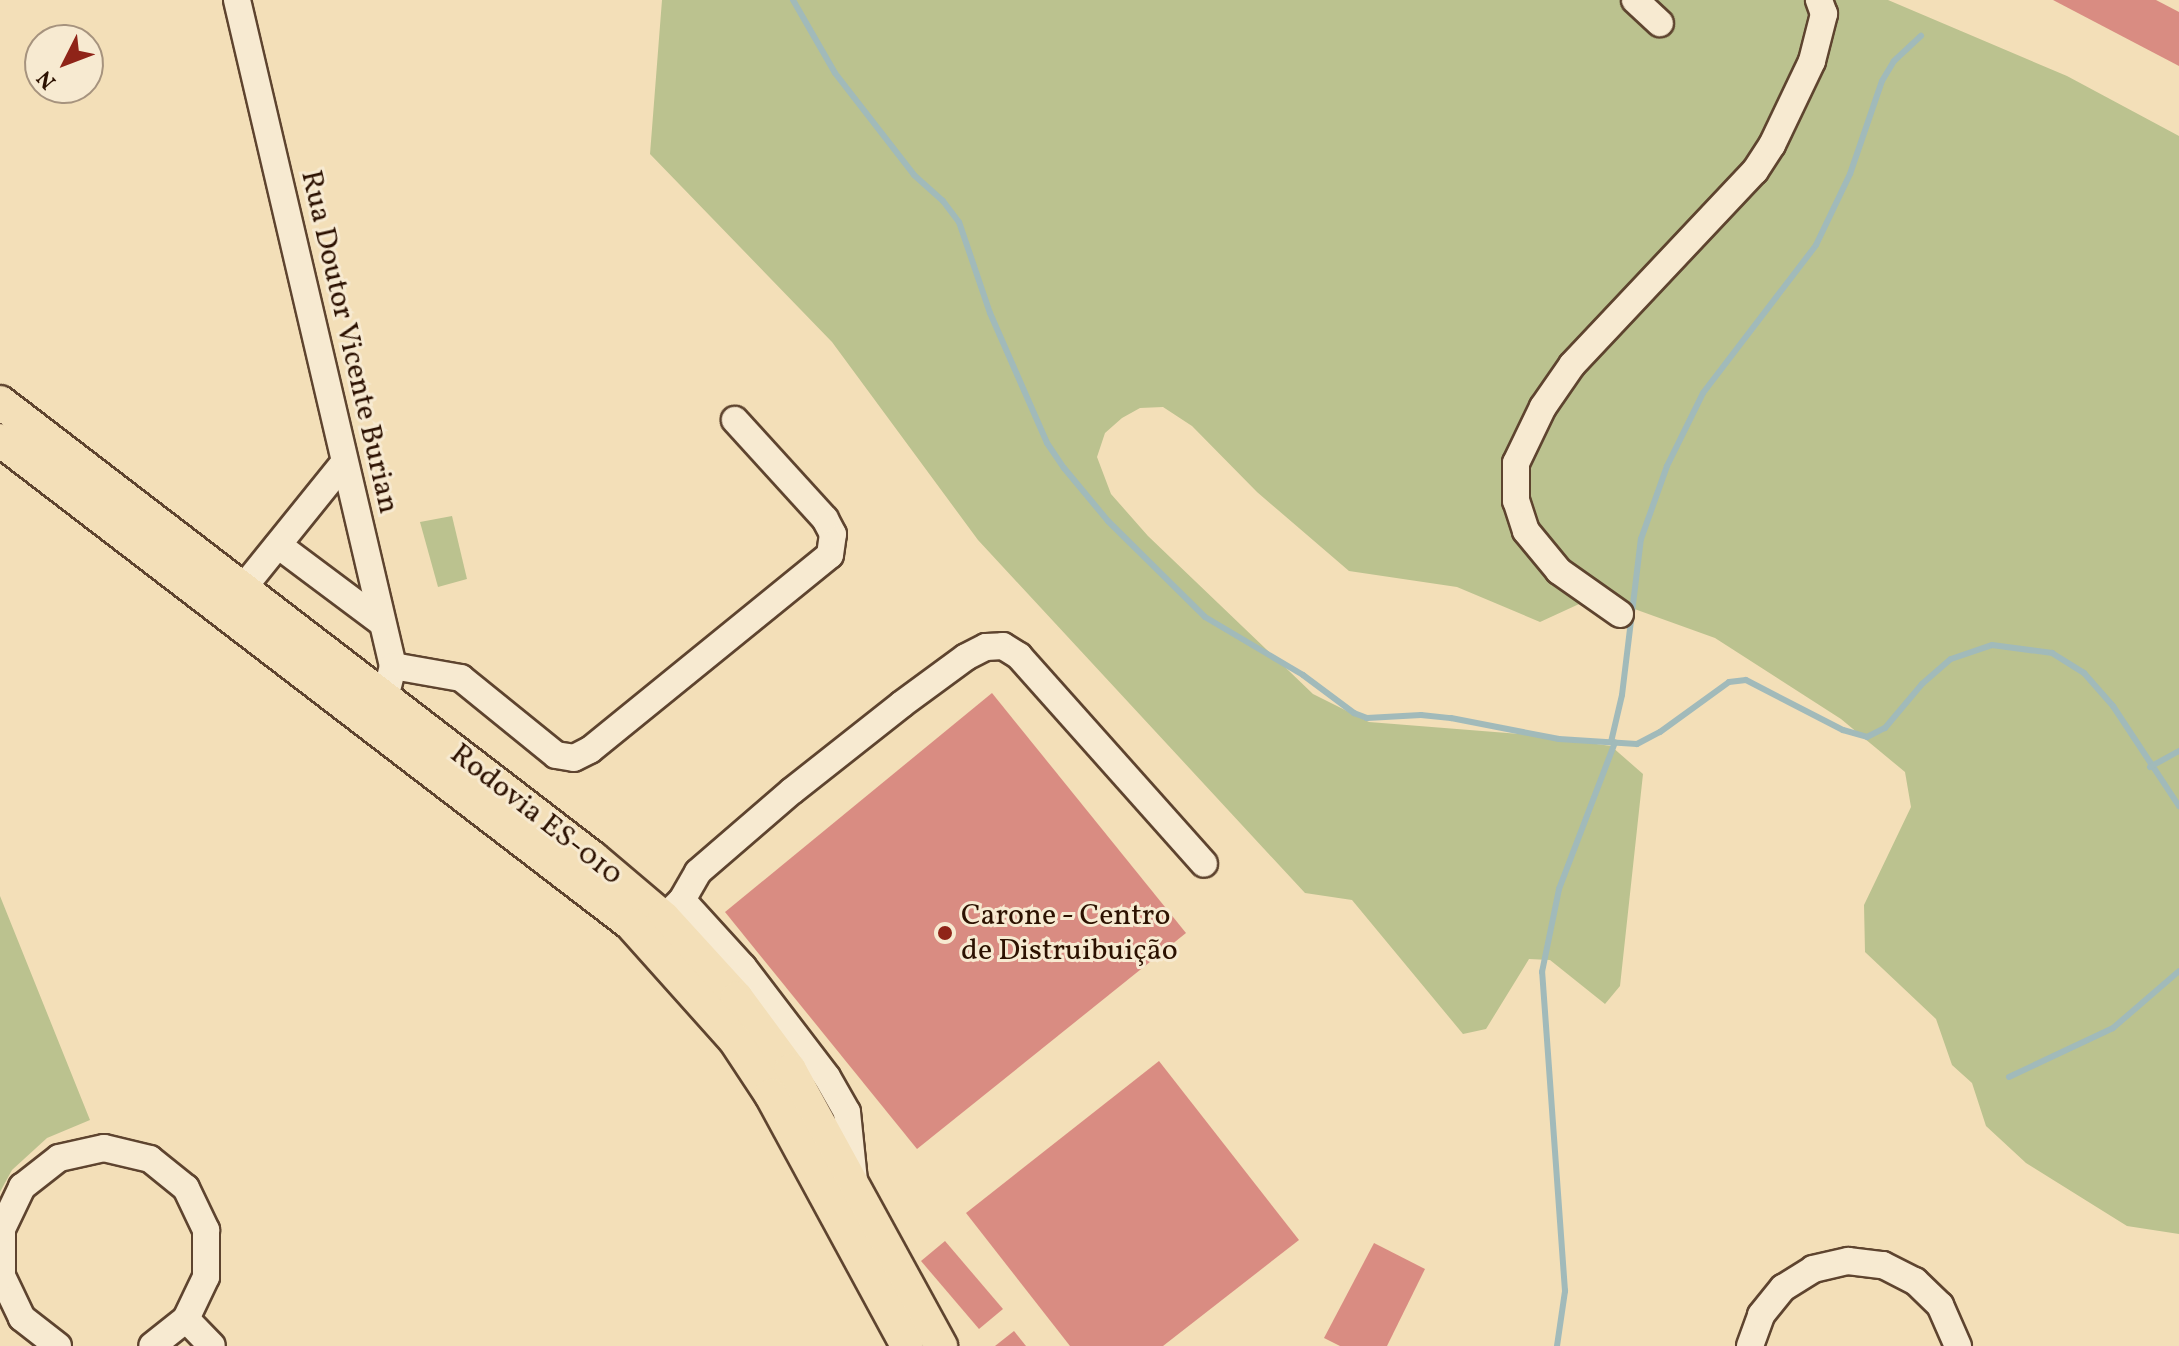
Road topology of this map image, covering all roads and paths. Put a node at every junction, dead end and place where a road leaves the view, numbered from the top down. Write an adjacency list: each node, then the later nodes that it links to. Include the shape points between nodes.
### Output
1 (237, 0): 8 (street, Rua Doutor Vicente Burian)
2 (1635, 0): 4 (street)
3 (1819, 0): 11 (street, via 1824,14 1812,61 1755,171 1572,365 1543,407 1516,463 1516,501 1526,531 1559,571)
4 (1660, 23)
5 (0, 402): 10 (main road, Rodovia ES-010)
6 (735, 420): 13 (street, via 825,519 833,534 830,555 590,750 574,758 556,755 461,678)
7 (0, 440): 21 (main road, Rodovia ES-010, via 631,924 734,1039 771,1095)
8 (344, 463): 9 (street); 12 (street, Rua Doutor Vicente Burian)
9 (278, 545): 10 (street); 12 (street)
10 (243, 588): 14 (main road, Rodovia ES-010)
11 (1620, 614)
12 (381, 622): 13 (street, Rua Doutor Vicente Burian)
13 (393, 666): 14 (street, Rua Doutor Vicente Burian)
14 (385, 699): 16 (main road, Rodovia ES-010, via 592,857)
15 (1204, 864): 16 (street, via 1019,656 1003,646 986,647 902,704 792,791 698,872)
16 (673, 909): 22 (main road, Rodovia ES-010, via 790,1070)
17 (186, 1319): 18 (street, via 206,1277 206,1230 200,1216 186,1188 150,1159 104,1148 59,1158 22,1187 2,1229 2,1276 15,1304 22,1318); 19 (street); 20 (street)
18 (58, 1346)
19 (152, 1346)
20 (212, 1346)
21 (907, 1346)
22 (941, 1346)
23 (1750, 1346): 24 (street, via 1761,1315 1783,1288 1813,1269 1848,1261 1883,1265 1915,1281 1940,1305)
24 (1958, 1346)

